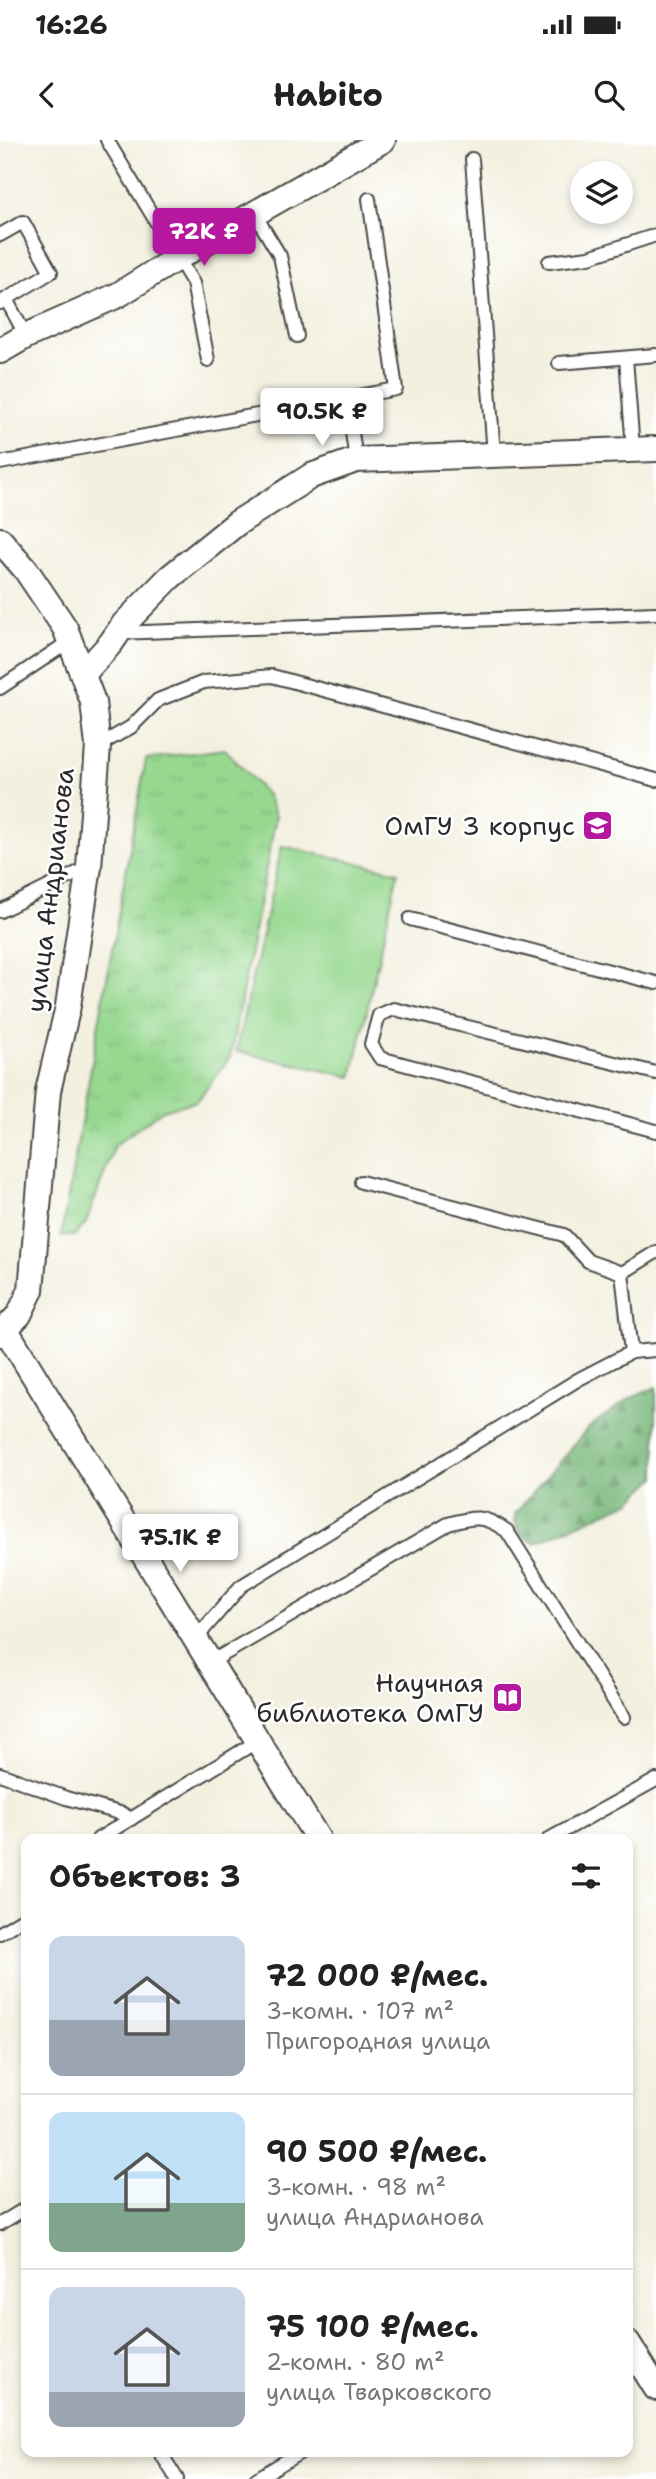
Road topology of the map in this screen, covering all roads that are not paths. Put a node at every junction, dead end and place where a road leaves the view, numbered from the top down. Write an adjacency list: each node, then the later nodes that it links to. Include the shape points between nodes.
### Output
1 (107, 140): 8 (lane)
2 (383, 140): 5 (street)
3 (472, 159): 20 (lane)
4 (369, 199): 18 (lane, via 396,389)
5 (254, 213): 8 (street); 12 (lane, via 280,256)
6 (0, 235): 10 (lane, via 23,222 51,272)
7 (656, 235): 9 (lane, via 589,257)
8 (177, 257): 11 (street, via 118,295); 16 (lane, via 193,283)
9 (549, 262)
10 (3, 301): 11 (lane)
11 (26, 336): 13 (street)
12 (297, 336)
13 (0, 351)
14 (656, 355): 15 (lane)
15 (626, 358): 17 (lane); 19 (lane)
16 (208, 360)
17 (559, 363)
18 (347, 398): 21 (lane); 22 (lane)
19 (644, 449): 20 (street)
20 (494, 455): 21 (street)
21 (356, 460): 25 (street, via 311,476 237,523 170,577)
22 (0, 463)
23 (0, 540): 26 (street, улица Андрианова, via 26,570)
24 (656, 613): 25 (lane)
25 (116, 633): 27 (street)
26 (70, 641): 27 (street, улица Андрианова); 28 (lane)
27 (84, 673): 29 (street, улица Андрианова)
28 (0, 688)
29 (98, 746): 30 (lane, via 131,727 158,700 204,681 272,676); 31 (street, улица Андрианова)
30 (656, 780)
31 (89, 867): 32 (lane); 40 (street, улица Андрианова, via 68,1006 48,1091 31,1290 19,1315)
32 (0, 911)
33 (410, 919): 34 (lane)
34 (656, 983)
35 (656, 1073): 36 (lane, via 394,1009 379,1014 371,1044 380,1058)
36 (656, 1131)
37 (361, 1182): 39 (lane, via 564,1235 588,1261)
38 (656, 1252): 39 (lane)
39 (622, 1273): 42 (lane)
40 (3, 1332): 43 (street)
41 (656, 1350): 42 (lane)
42 (631, 1352): 43 (lane, via 579,1379 242,1586 204,1629)
43 (202, 1653): 44 (lane, via 448,1524 472,1517 491,1520 508,1531); 45 (street)
44 (624, 1717)
45 (257, 1742): 48 (lane); 50 (street)
46 (0, 1774): 48 (lane)
47 (656, 1780): 51 (lane)
48 (131, 1819): 49 (lane)
49 (106, 1834)
50 (313, 1834)
51 (558, 1834)
52 (21, 1920): 53 (lane)
53 (0, 1933)
54 (21, 2211): 55 (lane)
55 (0, 2224)
56 (633, 2351): 57 (street)
57 (656, 2388)
58 (163, 2457): 60 (lane)
59 (293, 2457): 61 (lane)
60 (177, 2479)
61 (256, 2479)

